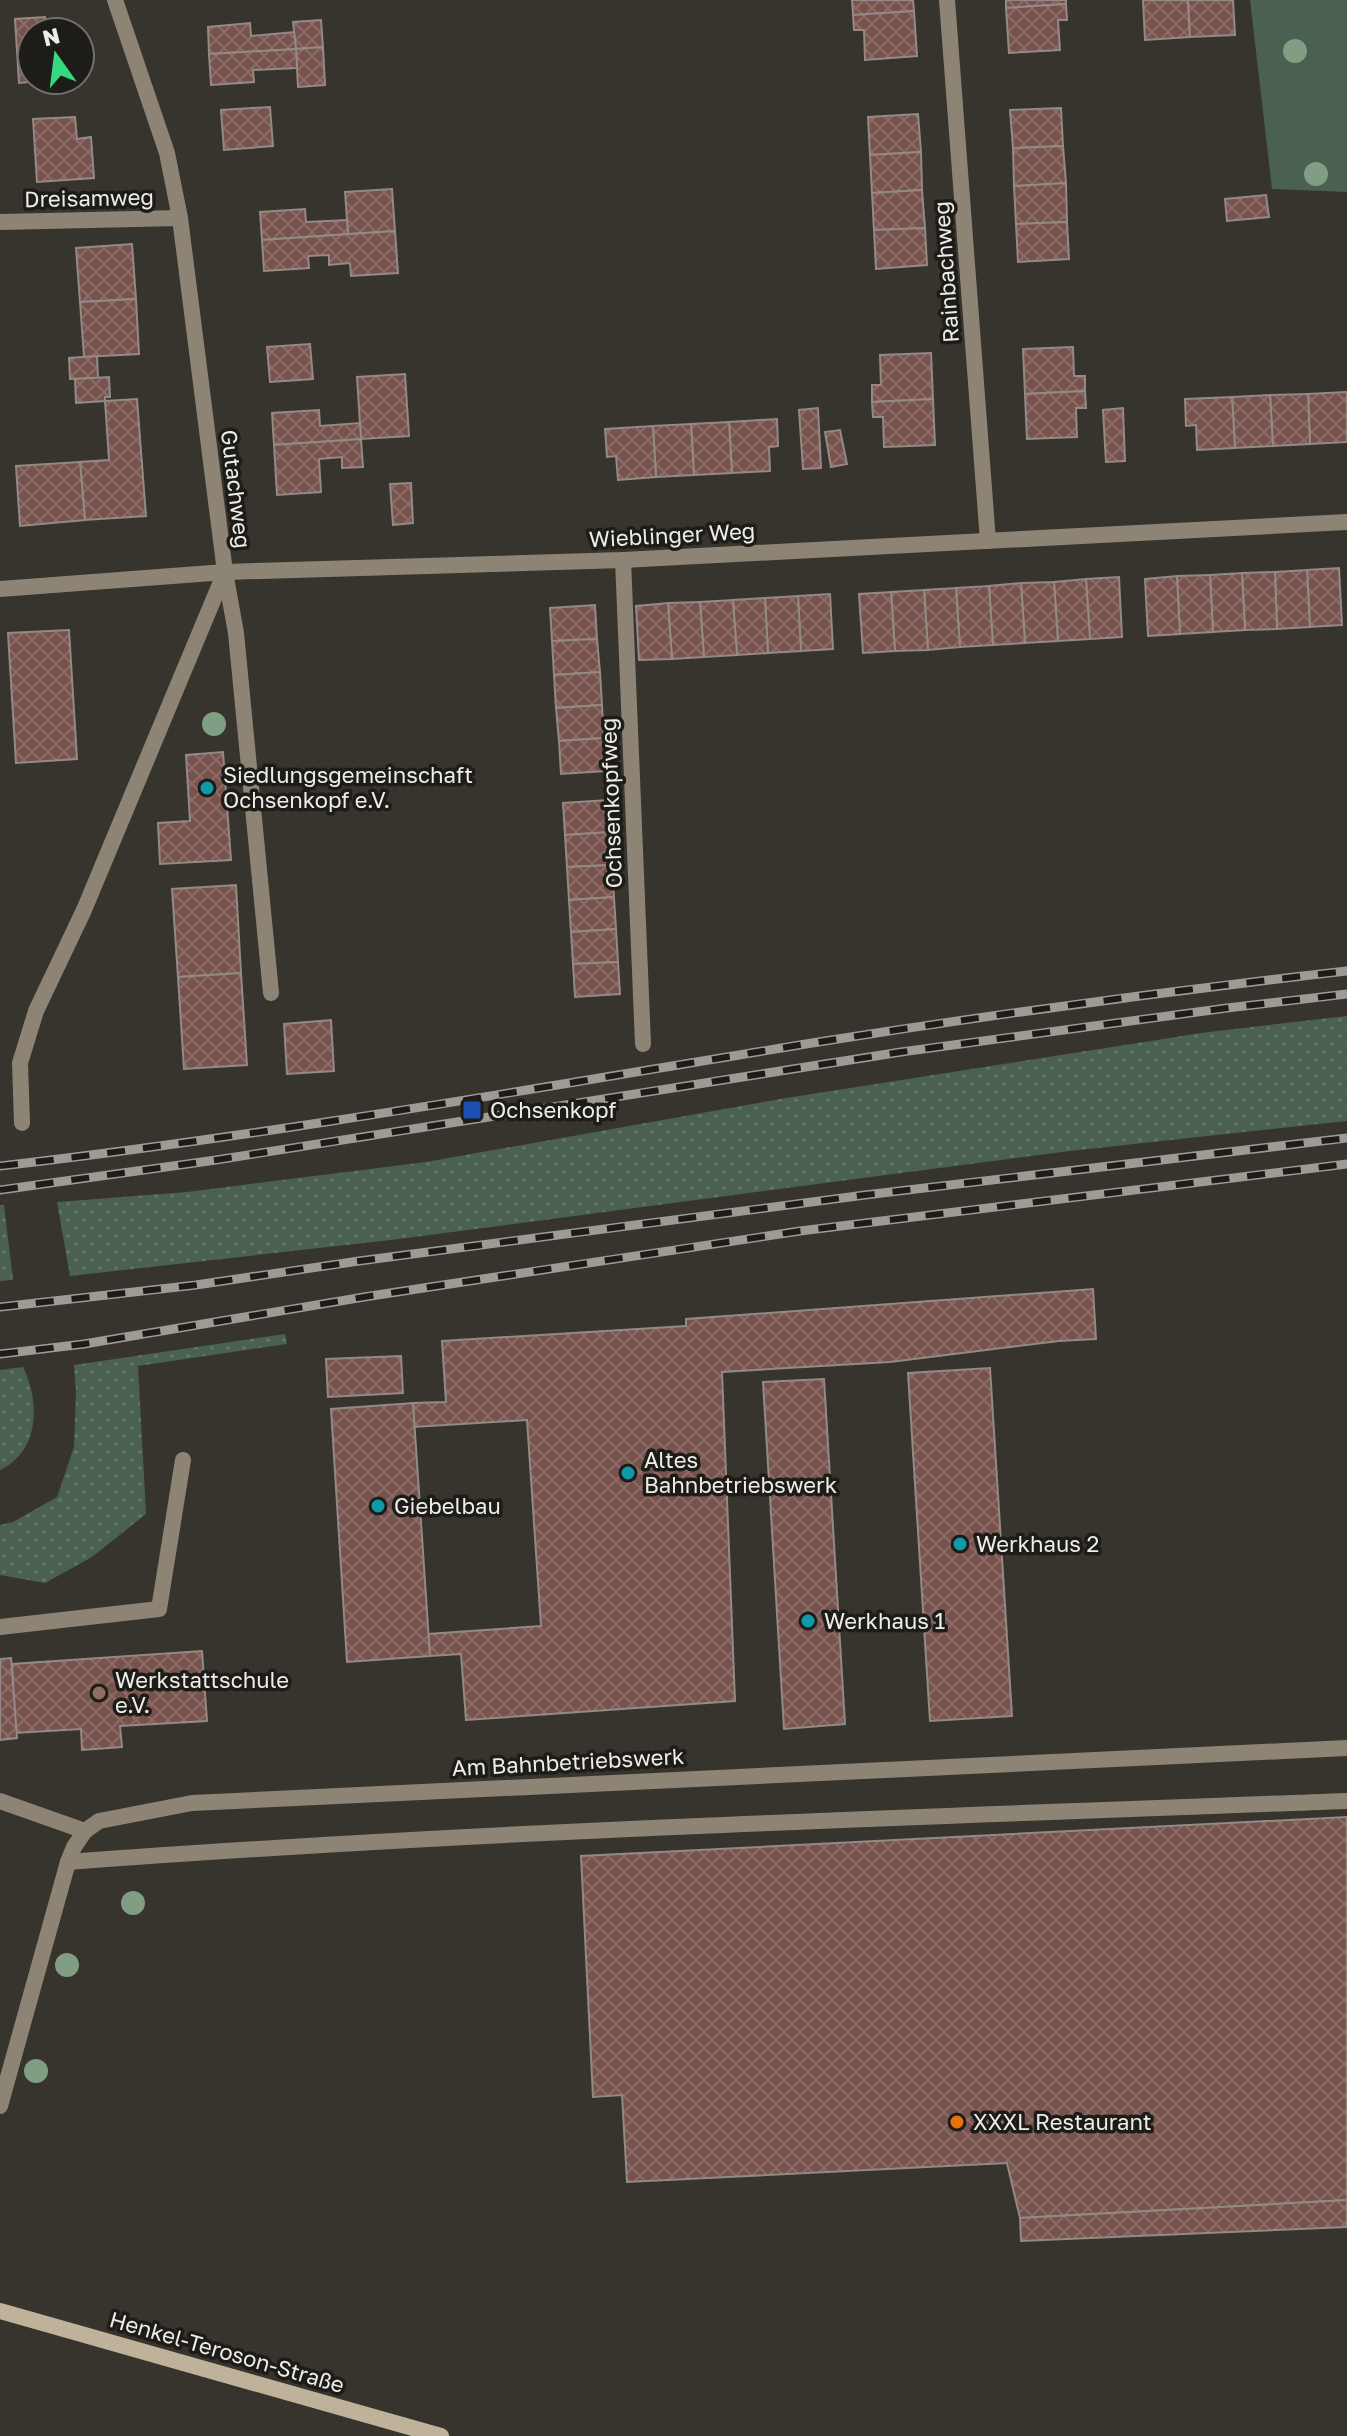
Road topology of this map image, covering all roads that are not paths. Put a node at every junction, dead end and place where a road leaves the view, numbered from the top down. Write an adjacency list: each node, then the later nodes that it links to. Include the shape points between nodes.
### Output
1 (115, 0): 3 (street, Gutachweg, via 167,153)
2 (947, 0): 6 (street, Rainbachweg)
3 (180, 218): 4 (street, Dreisamweg); 8 (street, Gutachweg)
4 (0, 222)
5 (1347, 522): 6 (street, Wieblinger Weg)
6 (988, 541): 7 (street, Wieblinger Weg)
7 (623, 560): 8 (street, Wieblinger Weg); 11 (street, Ochsenkopfweg)
8 (225, 572): 9 (street, Wieblinger Weg); 10 (street, Gutachweg, via 236,633); 12 (street, via 84,910 36,1011 20,1063)
9 (0, 589)
10 (271, 993)
11 (643, 1044)
12 (22, 1123)
13 (183, 1460): 14 (street, via 159,1609)
14 (0, 1627)
15 (1347, 1748): 18 (street, Am Bahnbetriebswerk, via 192,1803 99,1821)
16 (0, 1801): 18 (street)
17 (1347, 1801): 19 (street, via 544,1832)
18 (85, 1831): 19 (street)
19 (68, 1862): 20 (street)
20 (0, 2106)
21 (0, 2311): 22 (street, Henkel-Teroson-Straße)
22 (441, 2436)

